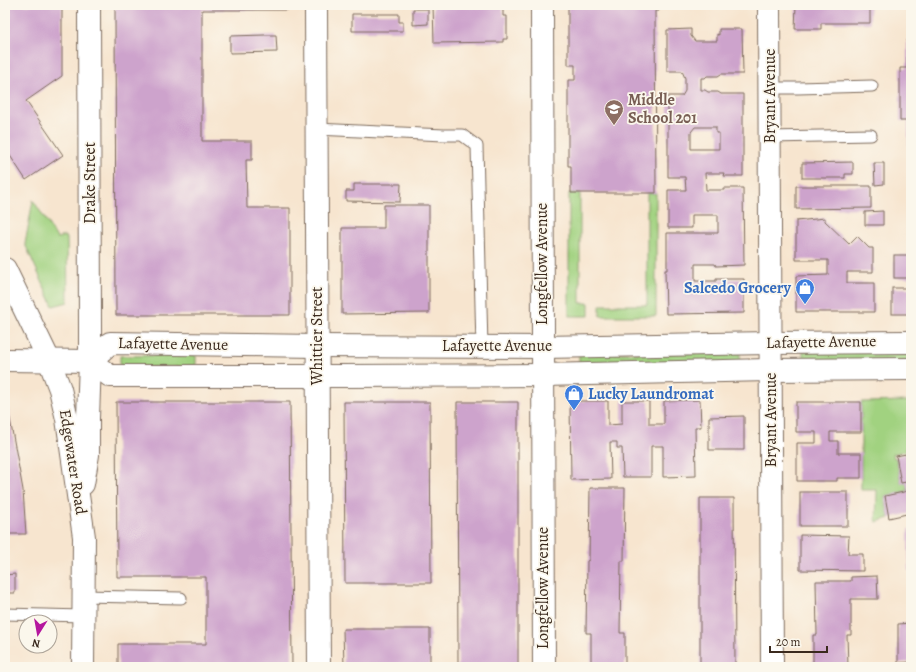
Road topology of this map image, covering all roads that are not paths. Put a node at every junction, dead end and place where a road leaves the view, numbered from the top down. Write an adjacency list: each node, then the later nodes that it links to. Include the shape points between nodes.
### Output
1 (89, 5): 18 (street, Drake Street)
2 (316, 5): 7 (street, Whittier Street)
3 (542, 5): 15 (street, Longfellow Avenue)
4 (769, 5): 6 (street, Bryant Avenue)
5 (872, 86): 6 (lane)
6 (770, 88): 9 (street, Bryant Avenue)
7 (316, 129): 13 (street, Whittier Street); 14 (lane, via 462,135 476,146)
8 (871, 135): 9 (lane)
9 (770, 137): 12 (street, Bryant Avenue)
10 (5, 269): 17 (street, Edgewater Road)
11 (911, 342): 12 (street, Lafayette Avenue)
12 (771, 343): 15 (street, Lafayette Avenue); 20 (street, Bryant Avenue)
13 (317, 346): 14 (street, Lafayette Avenue); 18 (street, Lafayette Avenue, via 110,343); 22 (street, Whittier Street)
14 (482, 347): 15 (street, Lafayette Avenue)
15 (543, 347): 21 (street, Longfellow Avenue)
16 (5, 360): 17 (street)
17 (49, 360): 18 (street); 23 (street, Edgewater Road, via 60,389 67,419)
18 (90, 361): 22 (street, Lafayette Avenue, via 110,376); 23 (street, Drake Street, via 88,455)
19 (911, 369): 20 (street, Lafayette Avenue)
20 (771, 370): 21 (street, Lafayette Avenue); 30 (street, Bryant Avenue)
21 (543, 375): 22 (street, Lafayette Avenue); 29 (street, Longfellow Avenue)
22 (317, 376): 28 (street, Whittier Street)
23 (80, 503): 25 (street, Edgewater Road, via 84,537)
24 (181, 598): 25 (lane)
25 (83, 606): 26 (lane); 27 (street, Edgewater Road)
26 (5, 614)
27 (83, 667)
28 (319, 667)
29 (544, 667)
30 (772, 667)

